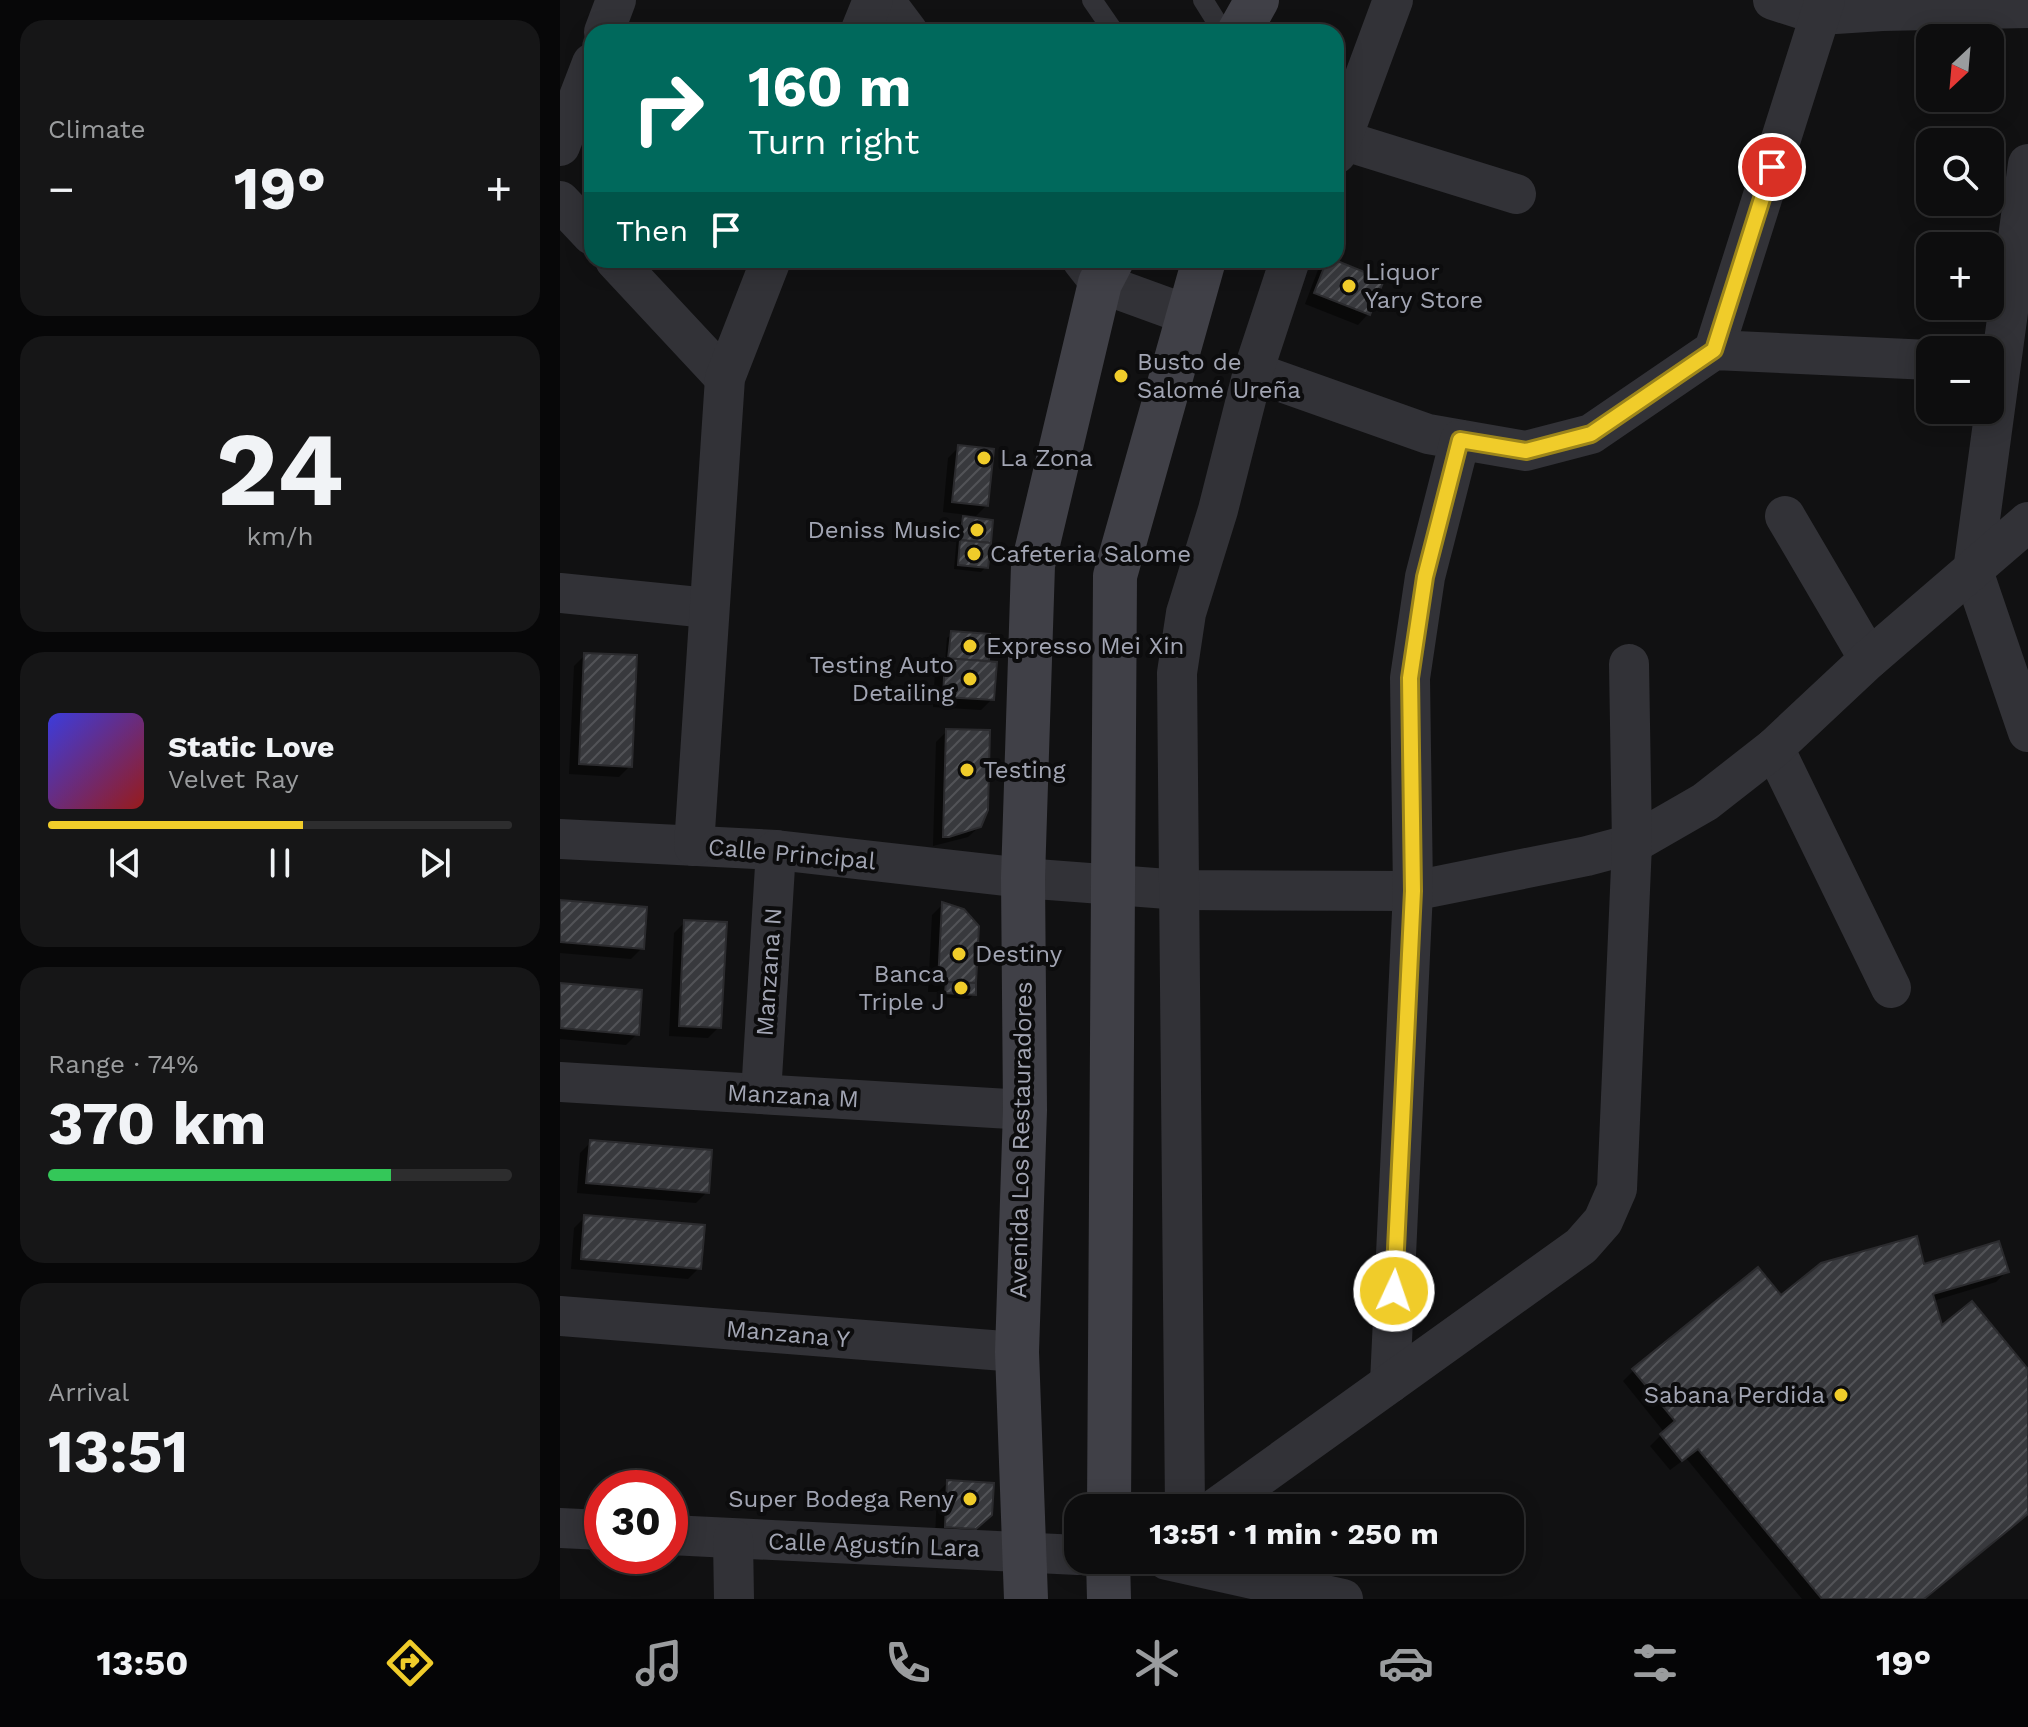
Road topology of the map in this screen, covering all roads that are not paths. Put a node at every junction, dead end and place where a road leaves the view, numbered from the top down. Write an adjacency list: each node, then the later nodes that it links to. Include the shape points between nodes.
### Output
1 (616, 0): 12 (street)
2 (873, 0): 13 (street)
3 (884, 0): 14 (street)
4 (1092, 0): 15 (lane)
5 (1203, 0): 16 (lane)
6 (1257, 0): 17 (street)
7 (1270, 0): 18 (street)
8 (1393, 0): 20 (street)
9 (1773, 0): 10 (street)
10 (1822, 8): 11 (street); 34 (street)
11 (2028, 8)
12 (607, 24)
13 (863, 24)
14 (902, 24)
15 (1108, 24)
16 (1218, 24)
17 (1244, 24)
18 (1265, 24)
19 (584, 84): 21 (street)
20 (1344, 133)
21 (560, 146)
22 (1344, 148): 24 (street)
23 (2028, 164): 33 (street)
24 (1516, 194)
25 (560, 201): 26 (street)
26 (584, 226)
27 (622, 268): 37 (street)
28 (768, 268): 37 (street)
29 (1098, 268): 32 (street); 53 (street, Avenida Los Restauradores, via 1033,565)
30 (1202, 268): 32 (street)
31 (1287, 268): 36 (street)
32 (1188, 315): 54 (street, via 1115,576)
33 (1999, 336)
34 (1714, 350): 35 (street); 39 (street, via 1591,434 1526,451)
35 (1916, 359)
36 (1253, 372): 39 (street, via 1428,434); 55 (street, via 1186,613 1177,673)
37 (725, 378): 44 (street)
38 (1989, 424): 42 (street)
39 (1460, 440): 56 (street, via 1425,577 1410,678)
40 (1785, 516): 45 (street)
41 (2028, 522): 42 (street, Calle Principal)
42 (1973, 571): 45 (street, Calle Principal); 47 (street)
43 (560, 593): 44 (street)
44 (708, 608): 51 (street)
45 (1869, 659): 48 (street, Calle Principal)
46 (1629, 664): 50 (street)
47 (2028, 732)
48 (1774, 748): 50 (street, Calle Principal, via 1705,802); 57 (street)
49 (560, 839): 51 (street, Calle Principal)
50 (1632, 844): 56 (street, Calle Principal); 63 (street, via 1617,1189 1608,1211 1581,1246)
51 (694, 846): 52 (street, Calle Principal)
52 (776, 850): 53 (street, Calle Principal); 59 (street, Manzana N)
53 (1023, 878): 54 (street, Calle Principal); 60 (street, Avenida Los Restauradores)
54 (1113, 885): 55 (street, Calle Principal); 64 (street)
55 (1181, 890): 56 (street, Calle Principal); 65 (street)
56 (1413, 891): 63 (street)
57 (1891, 988)
58 (560, 1082): 59 (street, Manzana M)
59 (761, 1094): 60 (street, Manzana M)
60 (1025, 1110): 62 (street, Avenida Los Restauradores)
61 (560, 1316): 62 (street, Manzana Y)
62 (1017, 1352): 71 (street, Avenida Los Restauradores)
63 (1390, 1383): 66 (street)
64 (1109, 1494)
65 (1185, 1494)
66 (1235, 1494)
67 (560, 1528): 68 (street)
68 (584, 1529)
69 (688, 1536): 70 (street, Calle Agustín Lara)
70 (733, 1539): 71 (street, Calle Agustín Lara); 75 (street)
71 (1025, 1552): 72 (street, Calle Agustín Lara); 76 (street, Avenida Los Restauradores)
72 (1064, 1554)
73 (1108, 1574): 77 (street)
74 (1234, 1574): 78 (street)
75 (734, 1599)
76 (1026, 1599)
77 (1109, 1599)
78 (1343, 1599)

